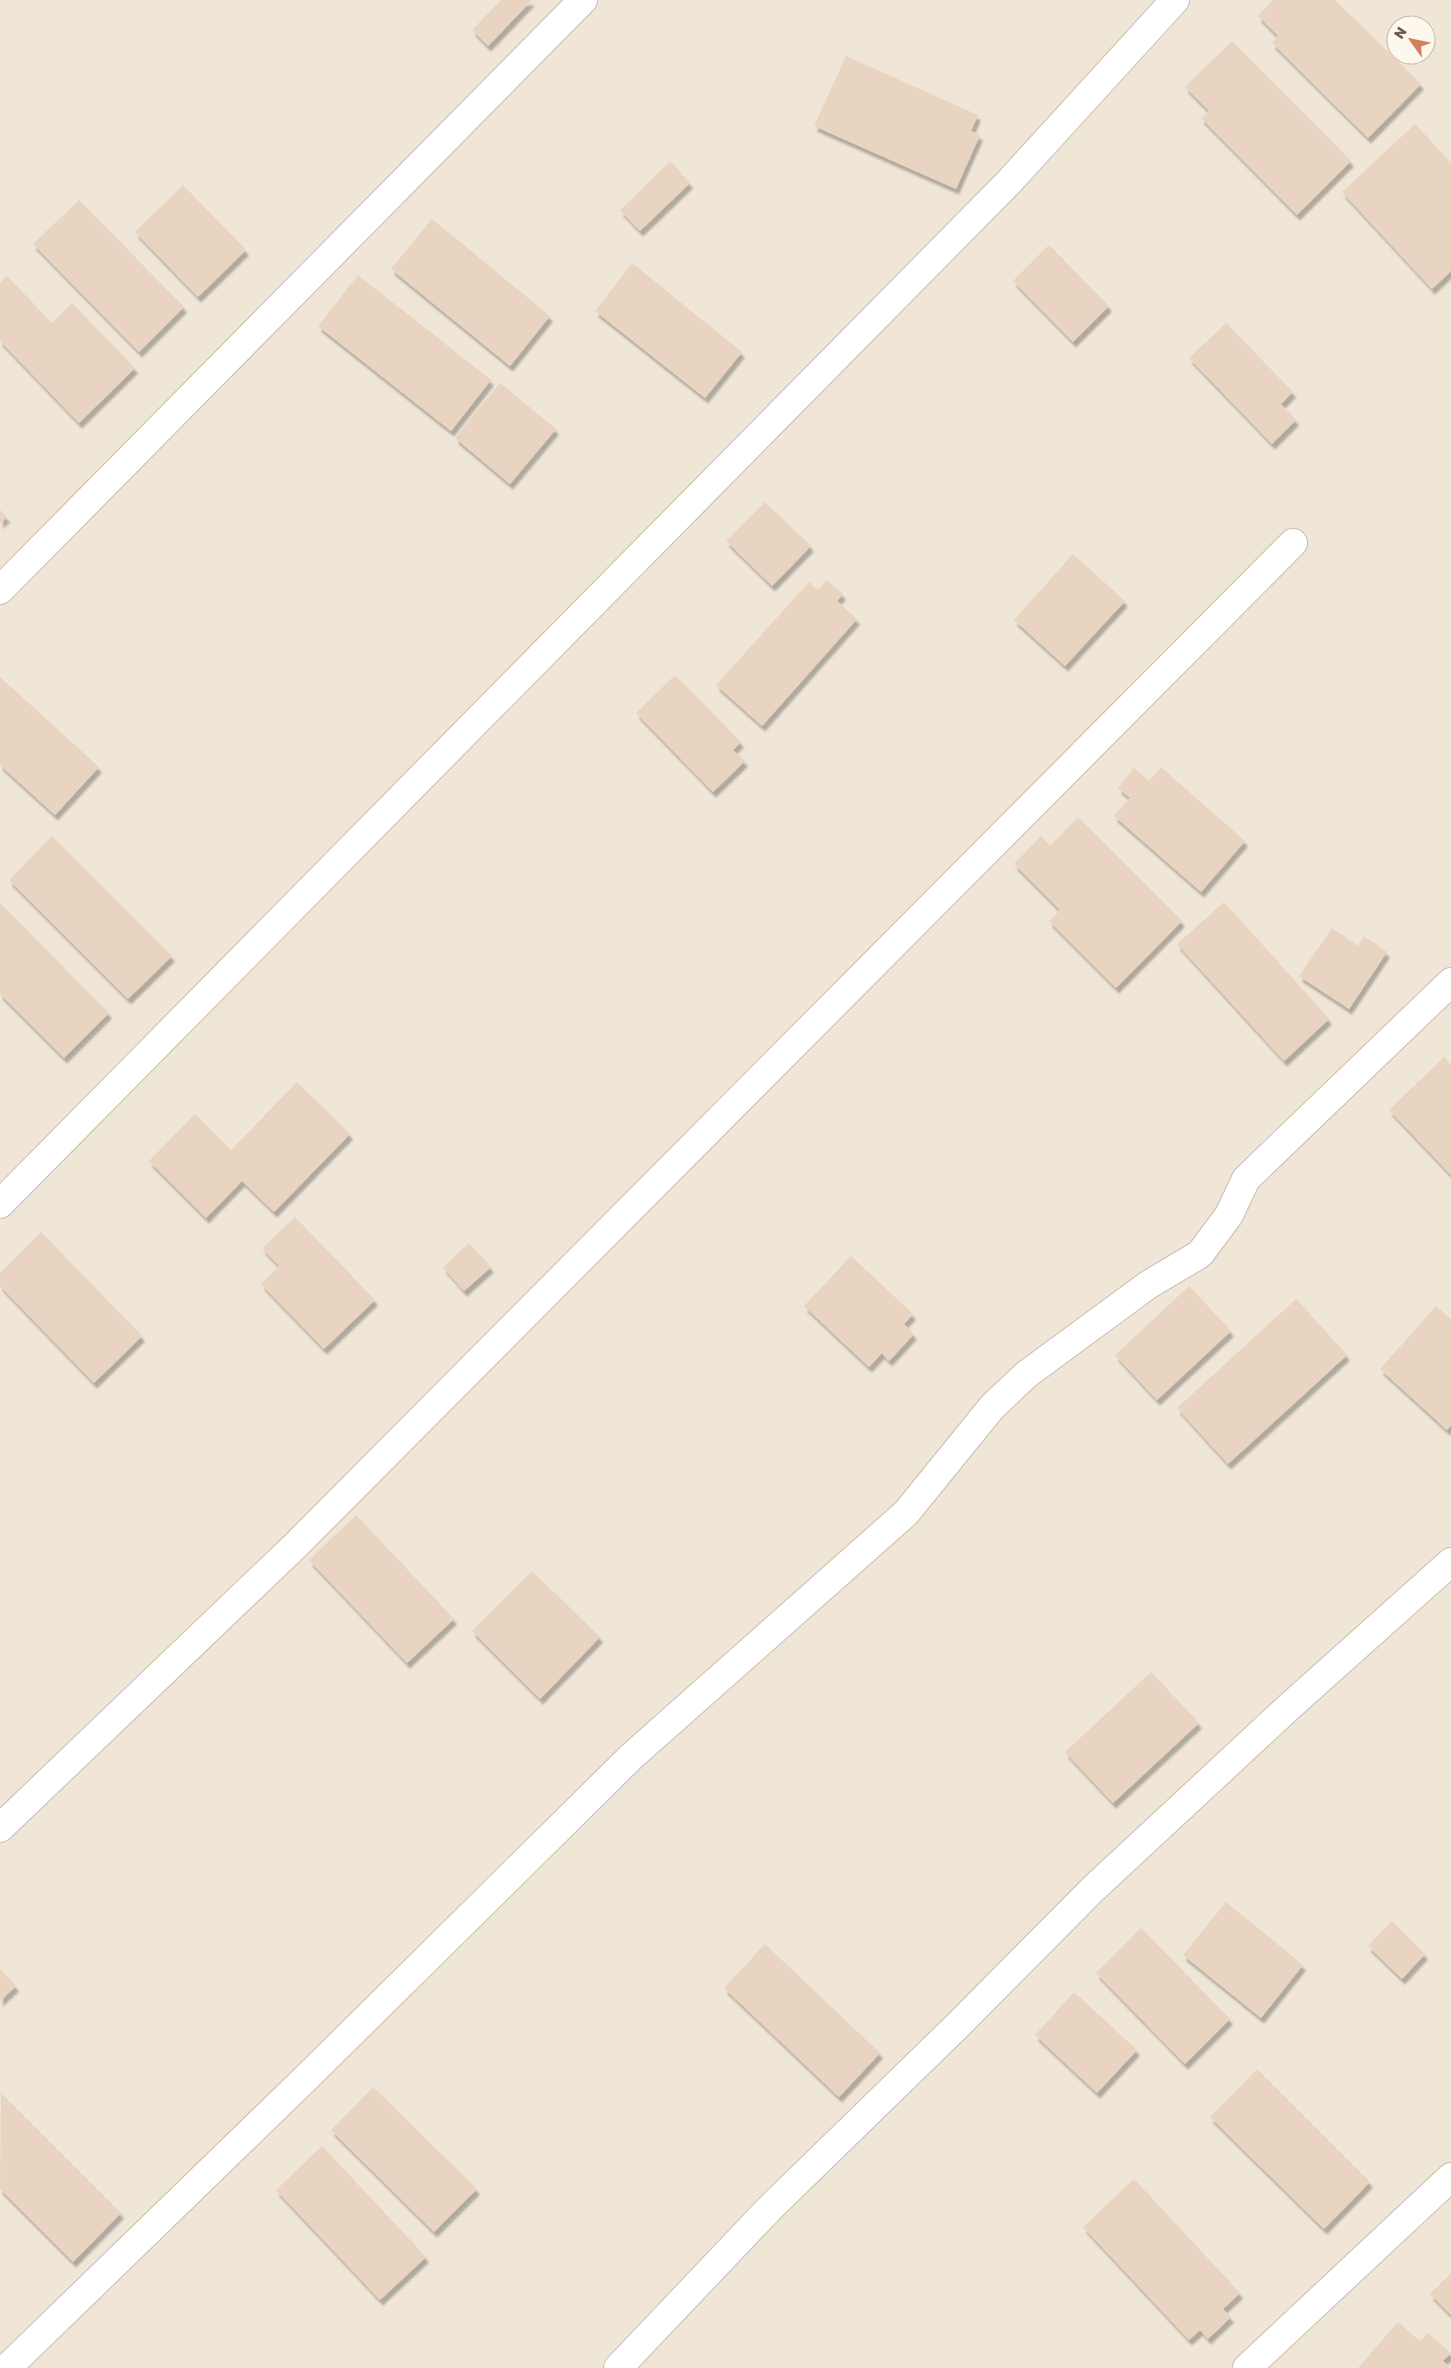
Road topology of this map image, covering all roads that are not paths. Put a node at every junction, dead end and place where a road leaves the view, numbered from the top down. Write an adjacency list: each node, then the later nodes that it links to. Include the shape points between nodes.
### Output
1 (583, 0): 4 (street)
2 (1175, 0): 6 (street, via 1009,182)
3 (1293, 543): 8 (street, via 296,1545)
4 (0, 590)
5 (1451, 982): 10 (street, via 1246,1179 1229,1215 1200,1254 1148,1285 1013,1387 992,1407 906,1513 632,1756)
6 (0, 1204)
7 (1451, 1562): 11 (street, via 1093,1890 770,2209)
8 (0, 1828)
9 (1451, 2177): 12 (street)
10 (7, 2368)
11 (618, 2368)
12 (1247, 2368)

